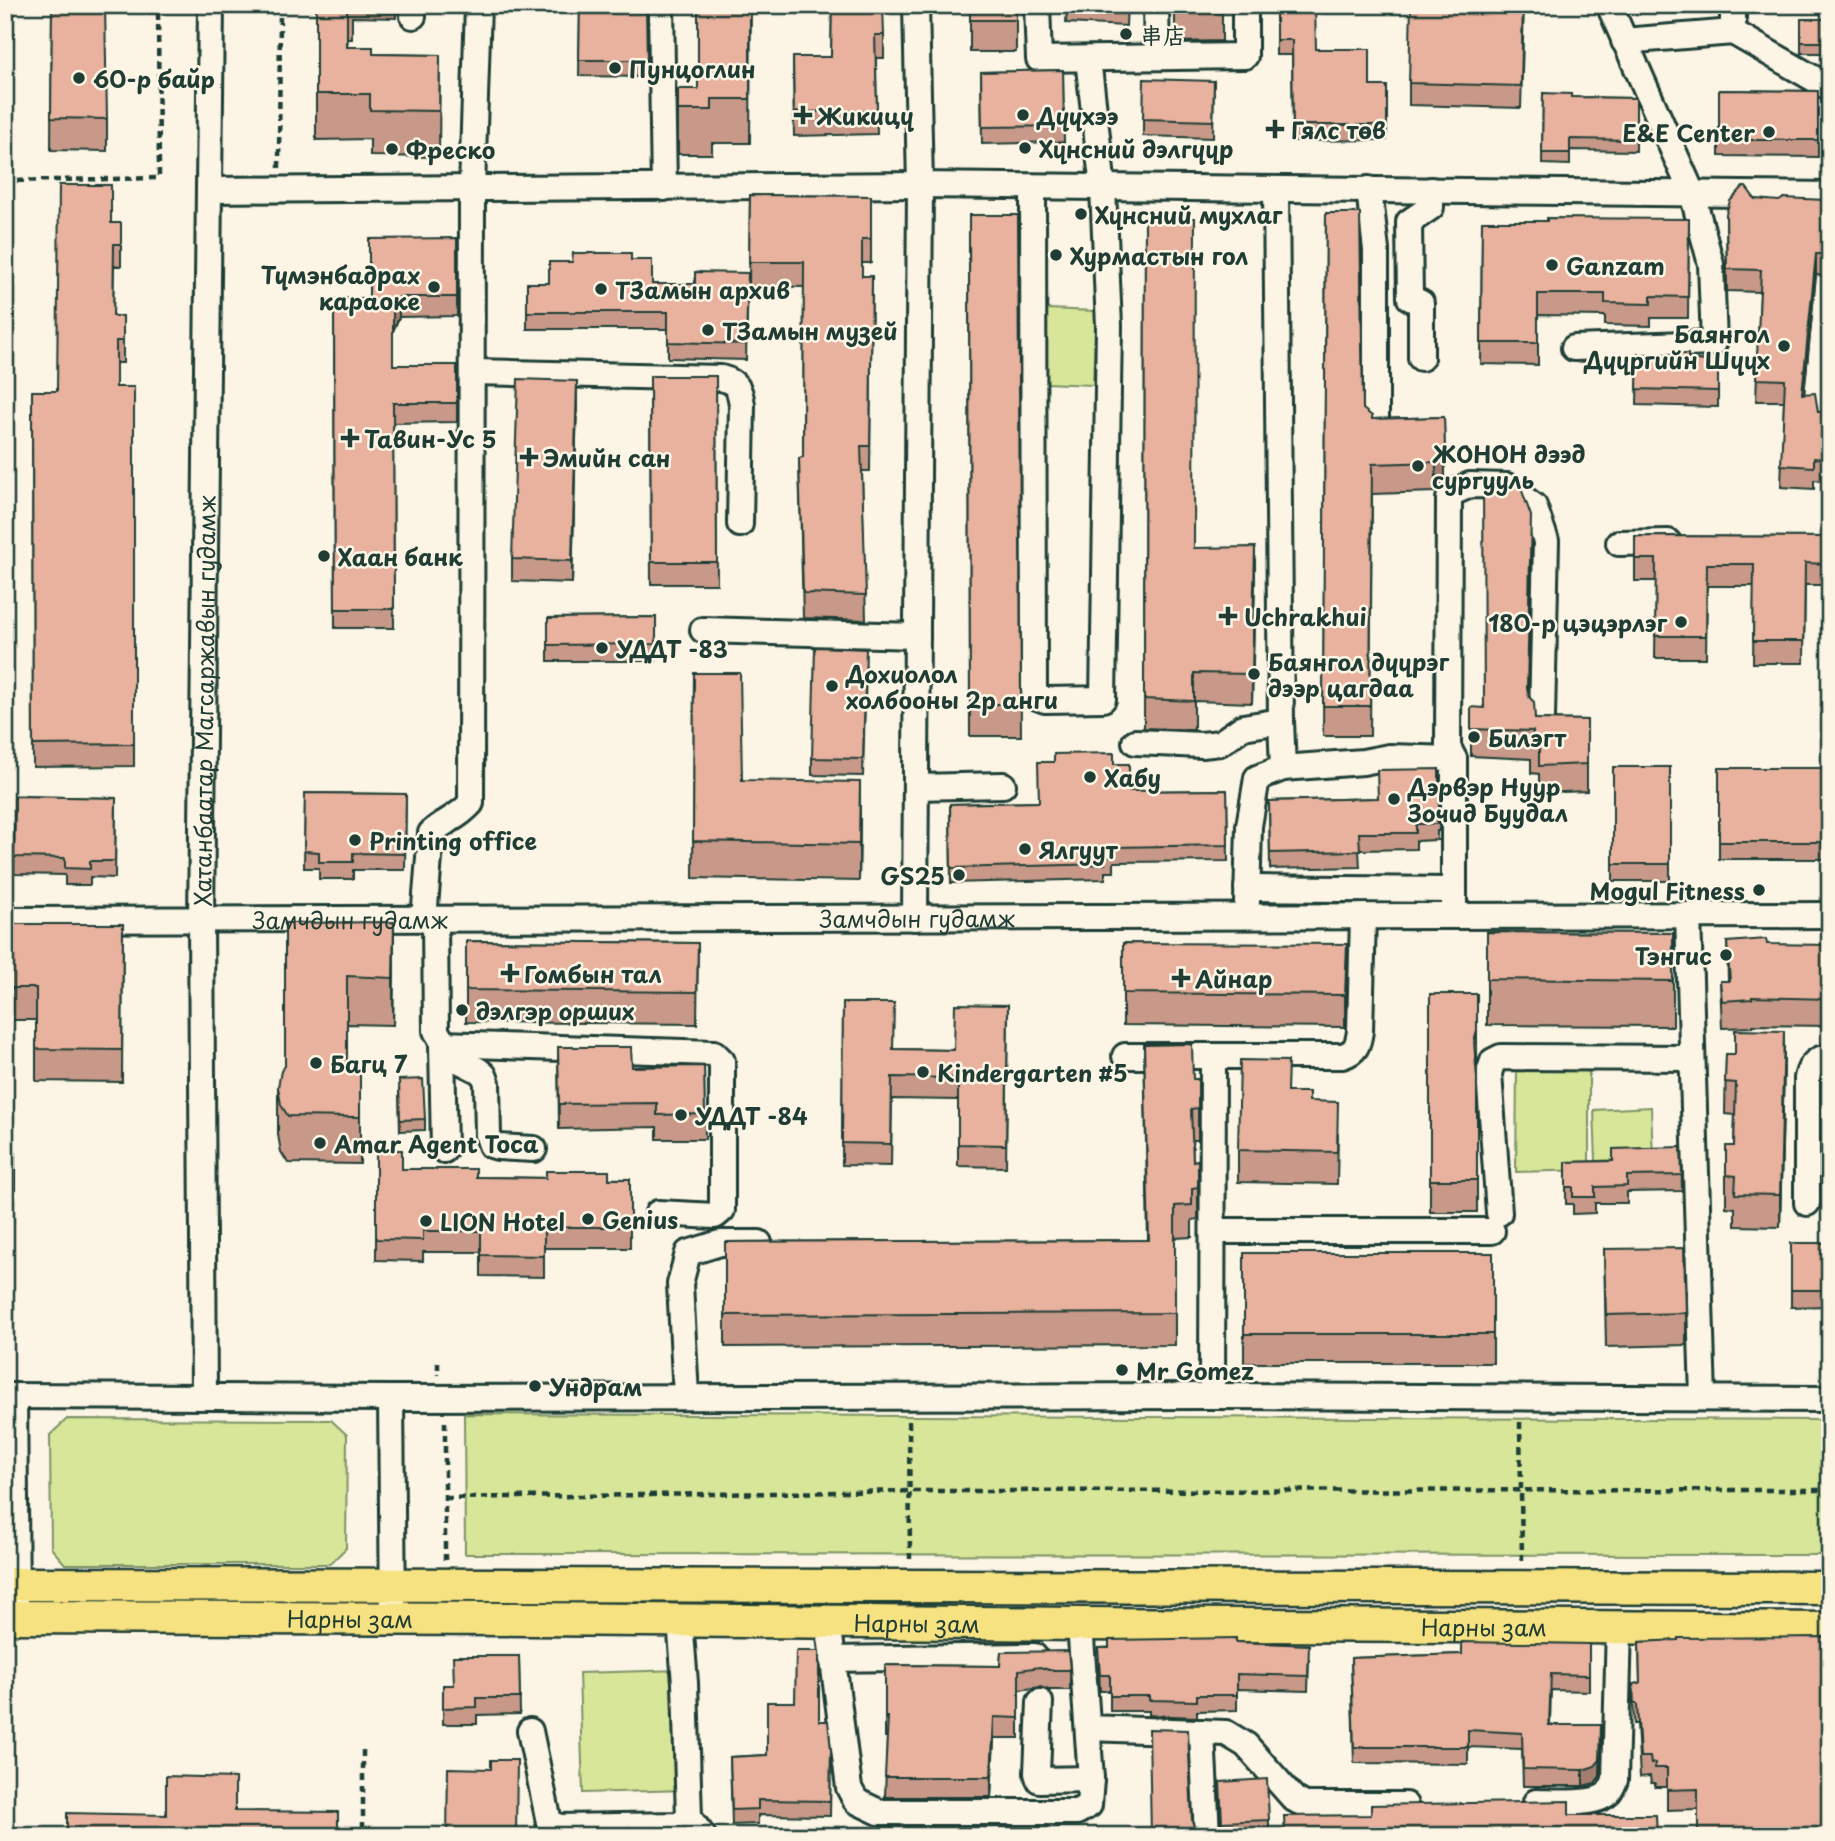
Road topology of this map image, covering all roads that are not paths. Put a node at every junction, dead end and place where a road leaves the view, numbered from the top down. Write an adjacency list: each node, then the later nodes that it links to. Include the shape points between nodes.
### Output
1 (211, 5): 21 (street, Хатанбаатар Магсаржавын гудамж)
2 (478, 5): 22 (street)
3 (661, 5): 18 (street)
4 (916, 5): 15 (street)
5 (1038, 5): 13 (street, via 1040,59)
6 (1156, 5): 12 (street)
7 (1245, 5): 12 (street, via 1245,56)
8 (1609, 5): 11 (street)
9 (1733, 5): 10 (street)
10 (1733, 32): 11 (street); 14 (street)
11 (1624, 41): 24 (street)
12 (1157, 57): 13 (street)
13 (1088, 59): 17 (street)
14 (1830, 88)
15 (920, 185): 16 (street); 18 (street); 34 (street)
16 (1033, 187): 17 (street); 17 (street, via 1033,685 1037,697 1045,700 1103,699 1109,326)
17 (1102, 187): 19 (street)
18 (664, 188): 22 (street)
19 (1276, 189): 20 (street); 36 (street)
20 (1369, 189): 23 (street); 29 (street, via 1376,250)
21 (210, 190): 22 (street); 51 (street, Хатанбаатар Магсаржавын гудамж)
22 (472, 190): 28 (street)
23 (1432, 190): 24 (street); 27 (street, via 1431,207 1409,222 1410,298 1421,303)
24 (1692, 193): 25 (street); 26 (street, via 1711,264 1714,344)
25 (1830, 195)
26 (1574, 348)
27 (1421, 358)
28 (472, 372): 30 (street, via 733,381 742,405); 52 (street, via 471,803 460,816 430,833)
29 (1376, 432)
30 (740, 524)
31 (1685, 542): 32 (street)
32 (1619, 543)
33 (703, 630): 34 (street)
34 (917, 636): 41 (street)
35 (1542, 717): 38 (street, via 1546,541 1534,506 1507,486 1470,485 1448,499 1448,747)
36 (1281, 720): 37 (street, via 1243,727 1220,743); 39 (street)
37 (1135, 742)
38 (1454, 759): 39 (street, via 1389,757); 43 (street)
39 (1283, 768): 42 (street, via 1257,778 1249,826)
40 (1003, 785): 41 (street)
41 (916, 787): 49 (street)
42 (1247, 888): 43 (street); 46 (street)
43 (1453, 890): 48 (street)
44 (1688, 915): 45 (street, Замчдын гудамж); 48 (street, Замчдын гудамж); 57 (street)
45 (1830, 915)
46 (1246, 916): 47 (street, Замчдын гудамж); 49 (street, Замчдын гудамж)
47 (1363, 916): 48 (street, Замчдын гудамж); 55 (street, via 1360,1031 1352,1053)
48 (1454, 916)
49 (915, 918): 52 (street, Замчдын гудамж)
50 (5, 920): 51 (street, Замчдын гудамж)
51 (201, 920): 52 (street, Замчдын гудамж); 65 (street, Хатанбаатар Магсаржавын гудамж)
52 (429, 920): 53 (street, via 436,1031)
53 (442, 1044): 58 (street, via 452,1057 484,1075 491,1144); 59 (street); 61 (street, via 714,1053 723,1061 722,1210 715,1216)
54 (1125, 1056): 55 (street)
55 (1213, 1057): 62 (street)
56 (1830, 1057): 60 (street, via 1817,1059 1807,1078)
57 (1692, 1058): 62 (street, via 1501,1056 1493,1061 1489,1073 1495,1222); 69 (street)
58 (534, 1149)
59 (444, 1150)
60 (1807, 1203)
61 (658, 1213)
62 (1214, 1231): 67 (street)
63 (776, 1243): 66 (street, via 720,1242 688,1253 680,1284)
64 (10, 1396): 65 (street); 71 (street)
65 (204, 1396): 68 (street)
66 (686, 1396): 67 (street); 68 (street)
67 (1212, 1396): 69 (street)
68 (391, 1398): 72 (street)
69 (1703, 1398): 70 (street)
70 (1830, 1399)
71 (10, 1584): 72 (main road, Нарны зам); 74 (street)
72 (393, 1584): 73 (main road, Нарны зам); 75 (street)
73 (1830, 1588)
74 (11, 1617): 75 (main road, Нарны зам)
75 (393, 1618): 76 (main road, Нарны зам)
76 (680, 1620): 77 (main road, Нарны зам); 90 (street)
77 (828, 1620): 78 (main road, Нарны зам); 82 (street)
78 (1080, 1624): 79 (main road, Нарны зам); 81 (street)
79 (1619, 1626): 80 (main road, Нарны зам); 88 (street, via 1615,1780 1609,1792 1586,1801)
80 (1830, 1629)
81 (1082, 1656): 82 (street); 84 (street)
82 (832, 1660): 87 (street, via 849,1788 856,1801 867,1807 879,1812 1077,1812 1089,1805)
83 (1041, 1702): 87 (street, via 1039,1780)
84 (1088, 1728): 86 (street); 87 (street)
85 (530, 1731): 90 (street, via 549,1822 559,1827)
86 (1202, 1732): 89 (street, via 1226,1733 1246,1745 1294,1799 1305,1805); 91 (street)
87 (1091, 1779)
88 (1516, 1802)
89 (1433, 1804)
90 (696, 1827)
91 (1207, 1836)

